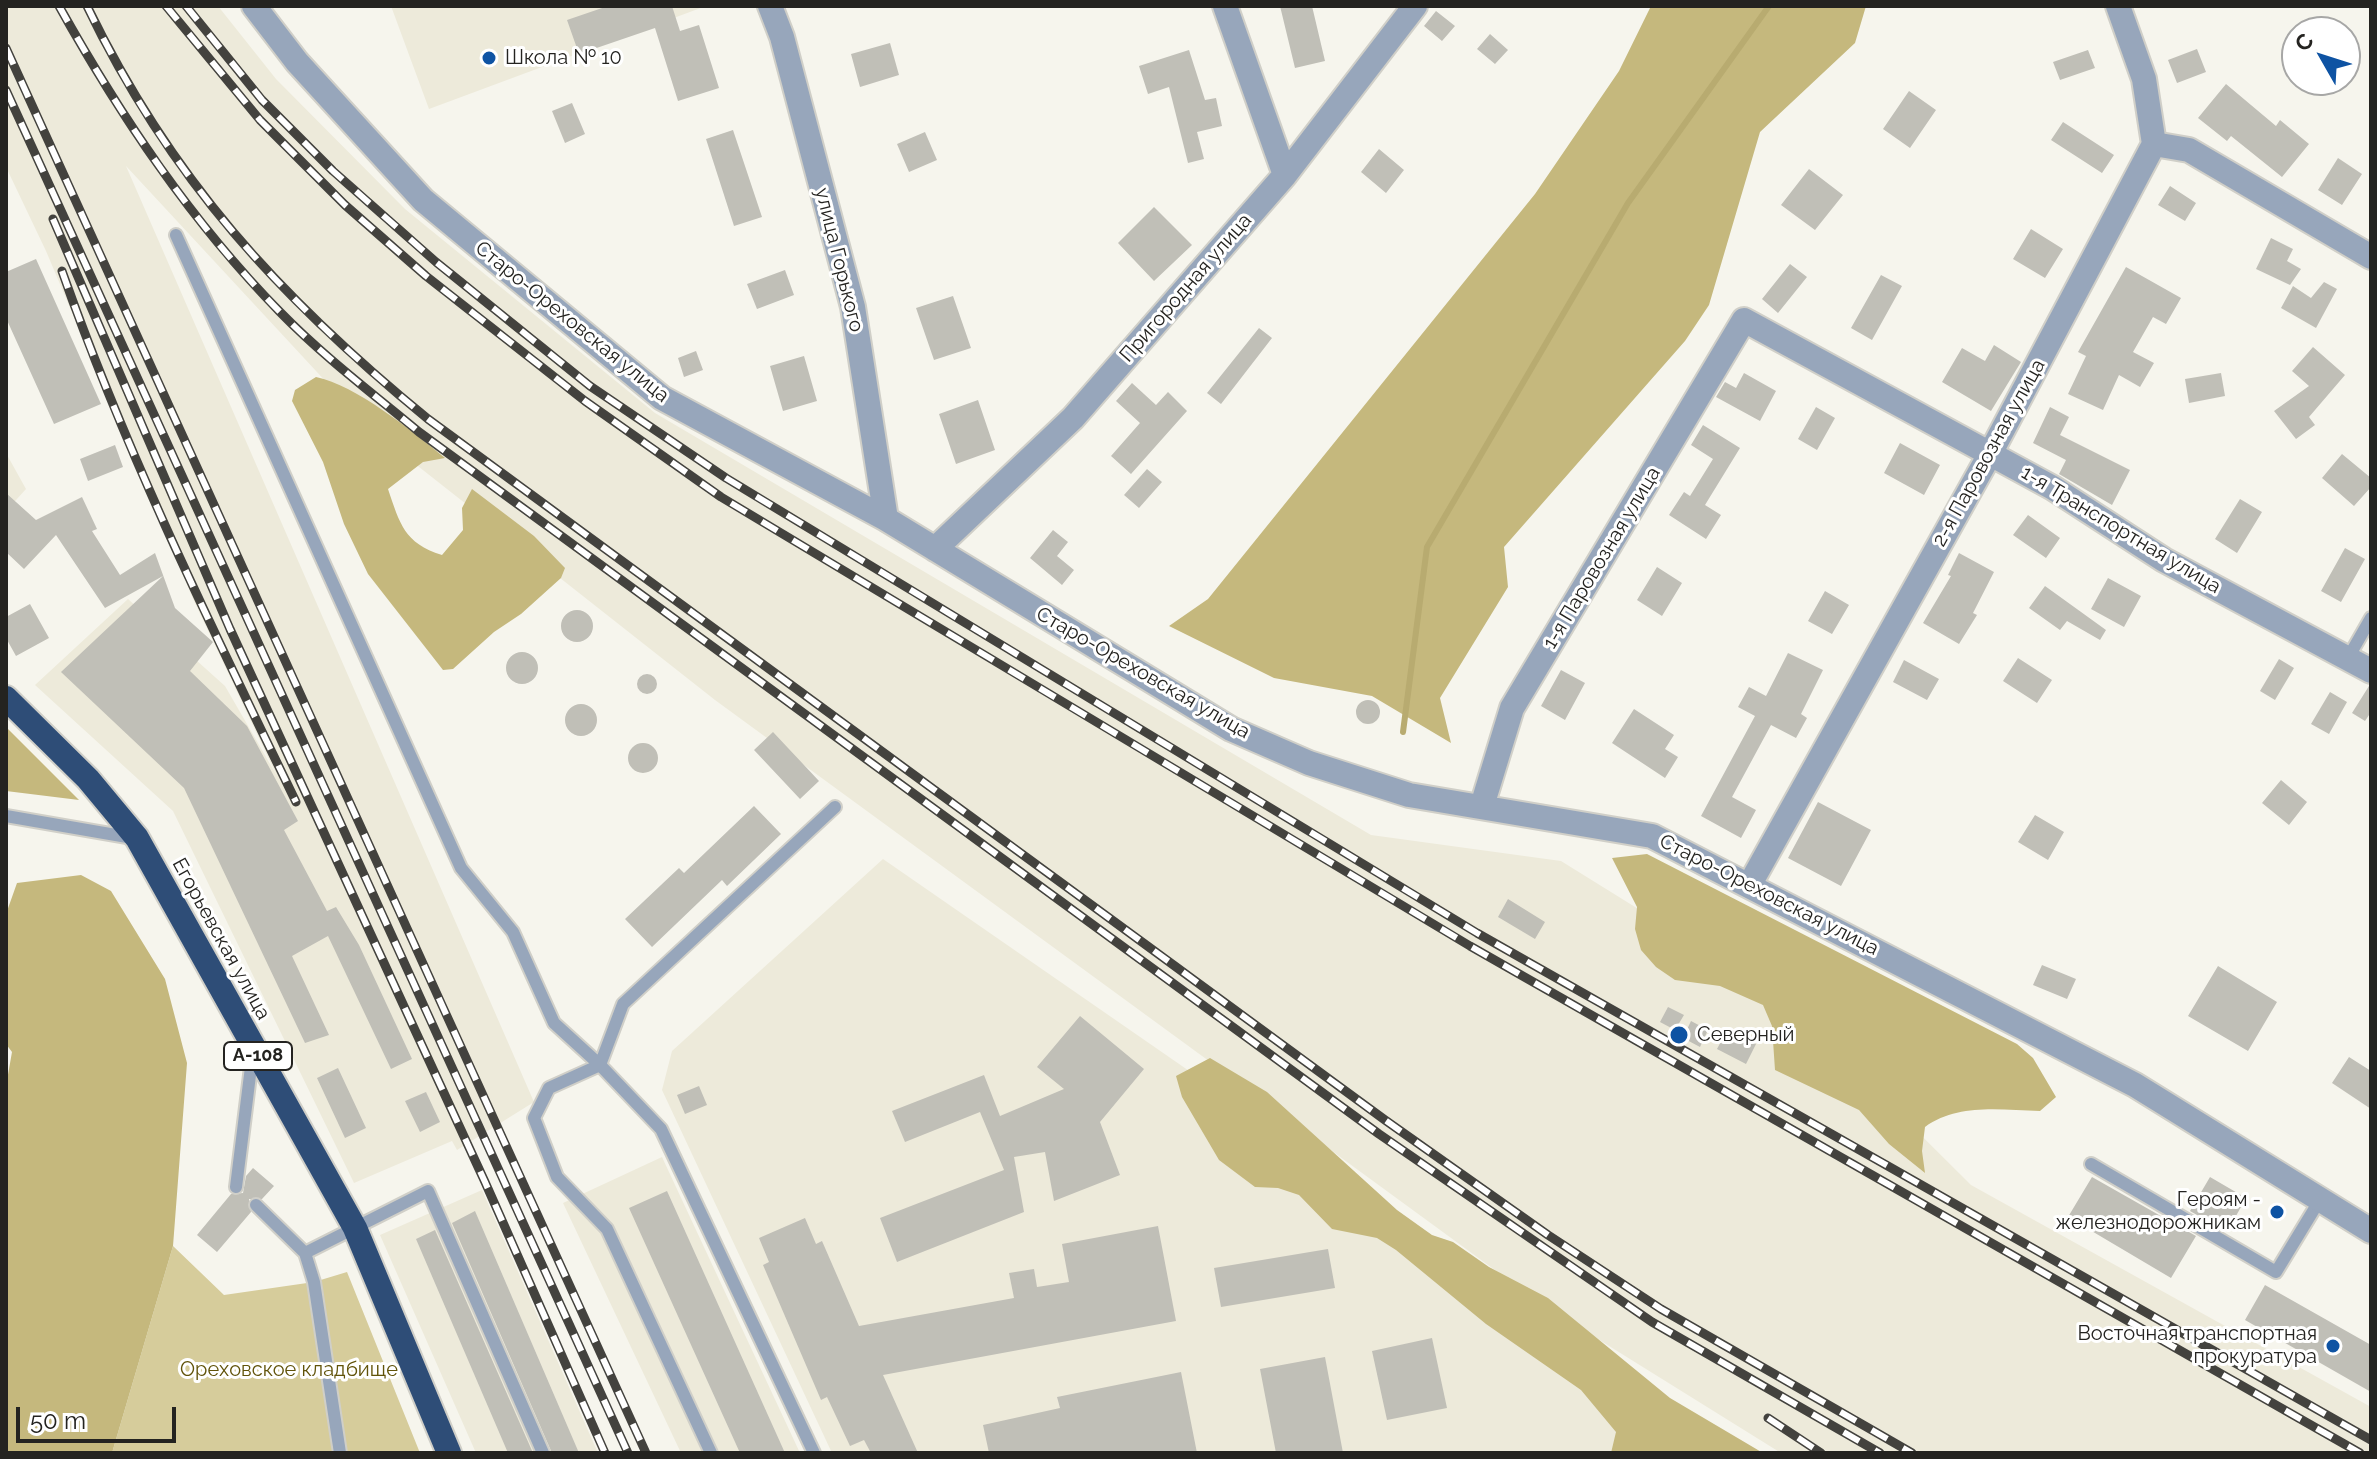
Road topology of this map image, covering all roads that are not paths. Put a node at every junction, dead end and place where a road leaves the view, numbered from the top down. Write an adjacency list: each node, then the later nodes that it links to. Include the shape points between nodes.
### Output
1 (254, 6): 12 (street, Старо-Ореховская улица, via 297,62 423,200 537,297 662,398)
2 (770, 6): 12 (street, улица Горького, via 853,307)
3 (1225, 6): 7 (street)
4 (1415, 6): 7 (street, Пригородная улица)
5 (2118, 6): 6 (street, via 2144,79)
6 (2154, 144): 9 (street, via 2189,150); 11 (street, 2-я Паровозная улица)
7 (1285, 175): 13 (street, Пригородная улица, via 1073,418)
8 (176, 235): 24 (lane, via 461,868 513,932 554,1023)
9 (2371, 257)
10 (1744, 320): 11 (street, 1-я Транспортная улица); 18 (street, 1-я Паровозная улица, via 1512,708)
11 (1990, 454): 15 (street, 1-я Транспортная улица, via 2164,560); 22 (street, 2-я Паровозная улица)
12 (886, 519): 13 (street, Старо-Ореховская улица)
13 (935, 549): 18 (street, Старо-Ореховская улица, via 1231,729 1309,763 1409,795)
14 (2371, 618): 15 (lane)
15 (2348, 658): 16 (street, 1-я Транспортная улица)
16 (2371, 671)
17 (6, 698): 21 (highway, Егорьевская улица / А-108, via 88,779)
18 (1482, 806): 22 (street, Старо-Ореховская улица, via 1652,836)
19 (835, 807): 24 (lane, via 623,1004)
20 (6, 816): 21 (lane)
21 (137, 838): 23 (highway, Егорьевская улица / А-108)
22 (1750, 884): 27 (street, Старо-Ореховская улица, via 2135,1085)
23 (254, 1047): 26 (lane); 29 (highway, Егорьевская улица / А-108)
24 (600, 1065): 35 (lane, via 549,1088 534,1118 557,1177 607,1229); 36 (lane, via 661,1129)
25 (2091, 1164): 27 (lane, via 2276,1272)
26 (236, 1187)
27 (2321, 1198): 30 (street, Старо-Ореховская улица)
28 (256, 1205): 31 (lane)
29 (355, 1228): 31 (lane); 33 (highway, Егорьевская улица / А-108); 34 (lane, via 428,1191)
30 (2371, 1231)
31 (305, 1253): 32 (lane)
32 (340, 1453)
33 (449, 1453)
34 (543, 1453)
35 (711, 1453)
36 (814, 1453)

